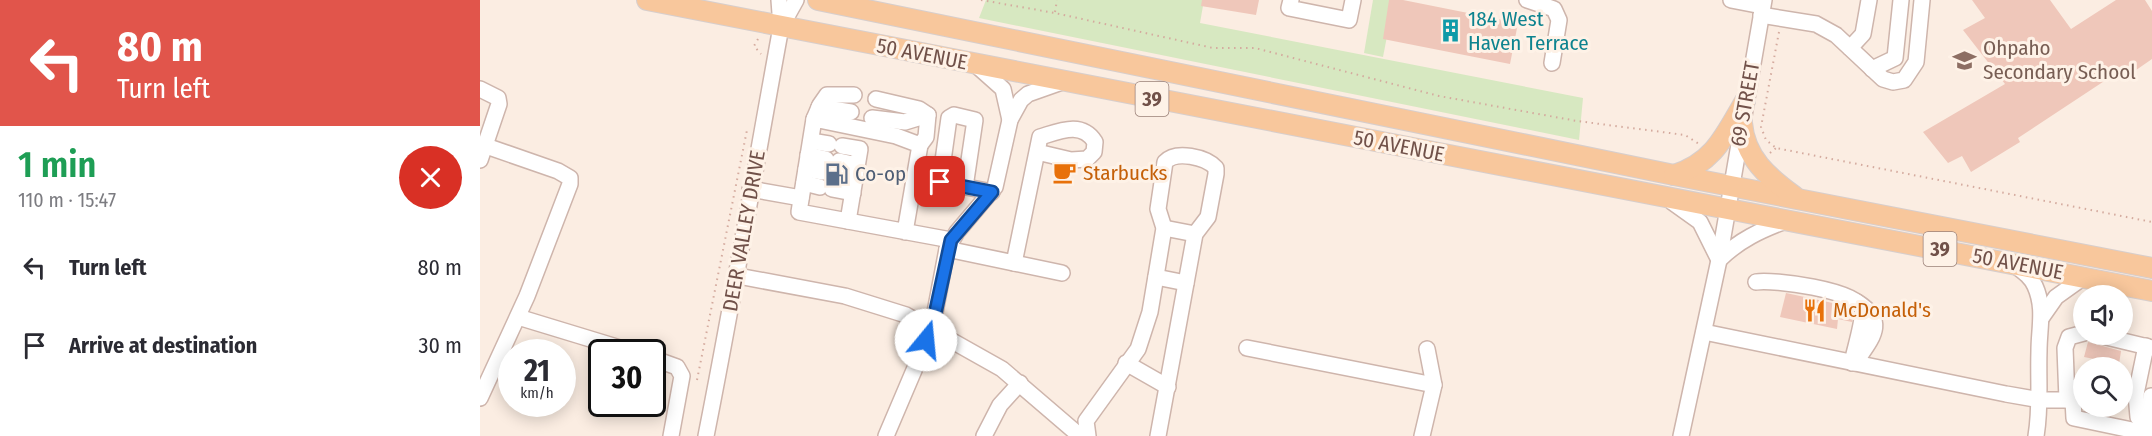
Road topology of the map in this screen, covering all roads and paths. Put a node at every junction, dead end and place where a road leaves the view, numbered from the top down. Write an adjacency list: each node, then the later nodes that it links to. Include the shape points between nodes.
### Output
1 (647, 0): 17 (main road, 50 AVENUE / 39)
2 (779, 0): 17 (street)
3 (796, 0): 17 (street)
4 (818, 0): 45 (main road, 50 AVENUE / 39)
5 (981, 0): 15 (path)
6 (1057, 0): 15 (path)
7 (1291, 0): 8 (street, via 1289,8 1349,20)
8 (1353, 0)
9 (1527, 0): 21 (street, via 1554,9 1559,20)
10 (1731, 0): 14 (street)
11 (1869, 0): 19 (street, via 1863,34)
12 (1902, 0): 23 (street, via 1895,58)
13 (1922, 0): 23 (street, via 1916,62 1910,73 1904,80 1893,82)
14 (1762, 7): 16 (street); 28 (street, 69 STREET)
15 (1055, 13): 40 (path, via 1213,48 1255,48 1439,96 1577,121 1685,135)
16 (1781, 18): 19 (street, via 1816,24); 38 (path, via 1761,127 1766,140)
17 (781, 27): 22 (main road, 50 AVENUE / 39); 50 (street, DEER VALLEY DRIVE)
18 (759, 38): 20 (path, via 754,46 762,56)
19 (1850, 48): 23 (street)
20 (761, 62)
21 (1552, 63)
22 (976, 65): 24 (main road, 50 AVENUE / 39); 33 (street, via 1003,89)
23 (1872, 69)
24 (1062, 82): 33 (street, via 1028,94); 52 (main road, 50 AVENUE / 39)
25 (480, 89): 39 (street, via 498,98 499,104)
26 (854, 95): 30 (street, via 827,95)
27 (876, 99): 31 (street, via 919,109)
28 (1745, 101): 35 (street, 69 STREET); 40 (main road)
29 (851, 112): 30 (street)
30 (817, 113): 34 (street); 43 (street)
31 (928, 115): 34 (street, via 905,122); 36 (street, via 926,137)
32 (749, 120): 89 (path)
33 (1010, 120): 51 (street)
34 (868, 123): 36 (street); 44 (street)
35 (1742, 123): 41 (main road, via 1748,149); 49 (street, 69 STREET)
36 (920, 145): 46 (street)
37 (1039, 145): 63 (street)
38 (1776, 148): 41 (path); 57 (path)
39 (483, 153): 73 (street, via 558,171 570,178 568,193)
40 (1710, 156): 45 (main road, via 1694,169)
41 (1758, 165): 53 (main road)
42 (831, 166): 43 (street); 43 (street); 44 (street); 44 (street)
43 (806, 169): 50 (street); 56 (street, via 799,212)
44 (856, 172): 56 (street)
45 (1674, 176): 49 (main road, 50 AVENUE / 39)
46 (915, 177): 47 (street); 59 (street)
47 (940, 182): 48 (street); 48 (street, via 949,118 962,117 975,120)
48 (965, 186): 51 (street)
49 (1731, 187): 53 (main road, 50 AVENUE / 39); 54 (street, 69 STREET)
50 (750, 189): 67 (street, DEER VALLEY DRIVE)
51 (992, 192): 61 (street)
52 (1658, 196): 54 (main road, 50 AVENUE / 39); 62 (street, via 1700,222)
53 (1798, 199): 65 (main road, 50 AVENUE / 39)
54 (1728, 209): 55 (main road, 50 AVENUE / 39); 62 (street, 69 STREET)
55 (1788, 220): 62 (street, via 1756,233); 64 (main road, 50 AVENUE / 39)
56 (848, 221): 59 (street)
57 (2152, 222)
58 (1164, 228): 60 (street); 60 (street, via 1158,209 1165,162 1180,155 1210,161 1216,168 1208,217); 68 (street)
59 (906, 232): 61 (street)
60 (1194, 234): 71 (street)
61 (949, 245): 63 (street); 75 (street)
62 (1719, 260): 76 (street, 69 STREET)
63 (1014, 263): 66 (street)
64 (2012, 263): 69 (main road, 50 AVENUE / 39); 74 (street, via 2028,274 2034,284)
65 (2152, 267)
66 (1062, 273)
67 (738, 276): 75 (street, via 873,303); 98 (street, DEER VALLEY DRIVE)
68 (1156, 277): 71 (street); 84 (street, via 1138,350)
69 (2084, 277): 72 (main road, 50 AVENUE / 39); 74 (street, via 2056,297)
70 (1756, 282): 85 (street, via 1771,280 1838,293 1868,309 1875,327 1872,338)
71 (1186, 283): 88 (street)
72 (2152, 291)
73 (518, 317): 78 (street); 92 (street)
74 (2042, 317): 93 (street)
75 (932, 328): 86 (street, via 970,348); 99 (street)
76 (1704, 332): 85 (street); 105 (street, 69 STREET)
77 (2073, 336): 94 (street, via 2065,348)
78 (590, 339)
79 (2133, 343): 80 (street)
80 (2149, 347): 91 (street)
81 (1247, 348): 87 (street)
82 (1427, 349): 87 (street)
83 (666, 363): 97 (street, via 677,367 682,376)
84 (1126, 363): 88 (street); 102 (street, via 1086,421)
85 (1853, 363): 93 (street)
86 (1020, 383): 100 (street, via 1000,405); 101 (street)
87 (1434, 385): 104 (street)
88 (1168, 387): 103 (street)
89 (695, 390)
90 (2073, 394): 94 (street)
91 (2136, 394): 95 (street)
92 (480, 398)
93 (2040, 400): 94 (street); 106 (street)
94 (2070, 400): 96 (street, via 2074,418)
95 (2152, 420)
96 (2152, 433)
97 (671, 436)
98 (705, 436)
99 (886, 436)
100 (984, 436)
101 (1080, 436)
102 (1088, 436)
103 (1158, 436)
104 (1422, 436)
105 (1681, 436)
106 (2036, 436)

